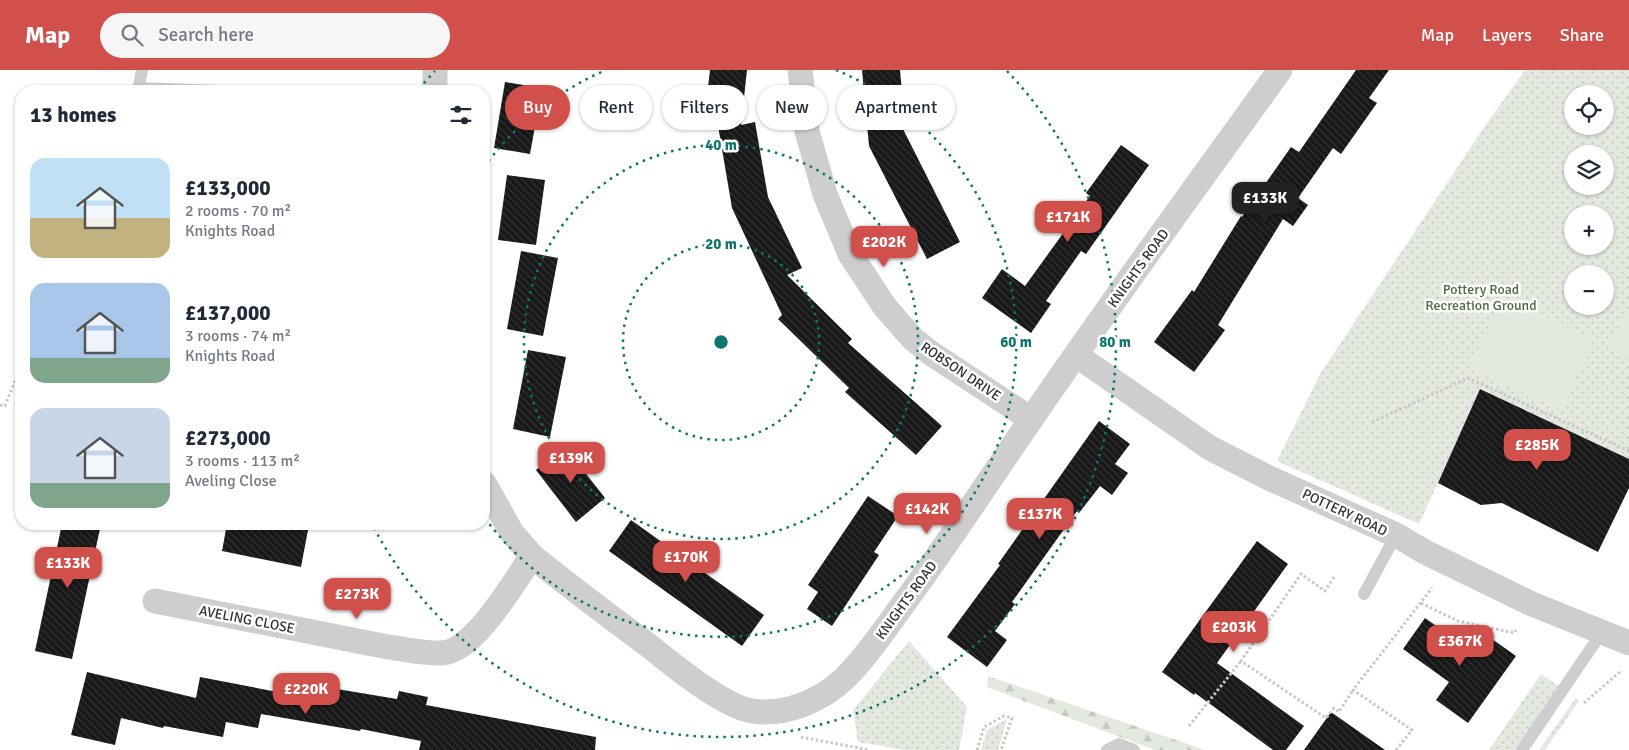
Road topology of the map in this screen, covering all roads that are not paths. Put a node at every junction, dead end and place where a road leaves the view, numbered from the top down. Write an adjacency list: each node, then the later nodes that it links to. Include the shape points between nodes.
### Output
1 (142, 70): 5 (lane)
2 (435, 70): 6 (street)
3 (800, 70): 8 (street, ROBSON DRIVE, via 807,131 825,194 850,254 885,307 913,339 932,354)
4 (1280, 70): 7 (street, KNIGHTS ROAD)
5 (139, 85)
6 (435, 85)
7 (1076, 355): 8 (street, KNIGHTS ROAD); 10 (street, POTTERY ROAD, via 1210,448)
8 (1031, 418): 11 (street, KNIGHTS ROAD, via 923,578 869,651 829,691 795,707 751,711 711,692)
9 (490, 494): 11 (street, KNIGHTS ROAD, via 512,533)
10 (1396, 536): 12 (lane); 14 (street, POTTERY ROAD, via 1532,604)
11 (532, 556): 13 (street, AVELING CLOSE, via 472,638 443,654 388,647)
12 (1364, 594)
13 (155, 601)
14 (1602, 632): 15 (street, POTTERY ROAD); 18 (lane)
15 (1629, 643)
16 (1107, 750): 17 (lane, via 1119,744)
17 (1134, 750)
18 (1522, 750)

